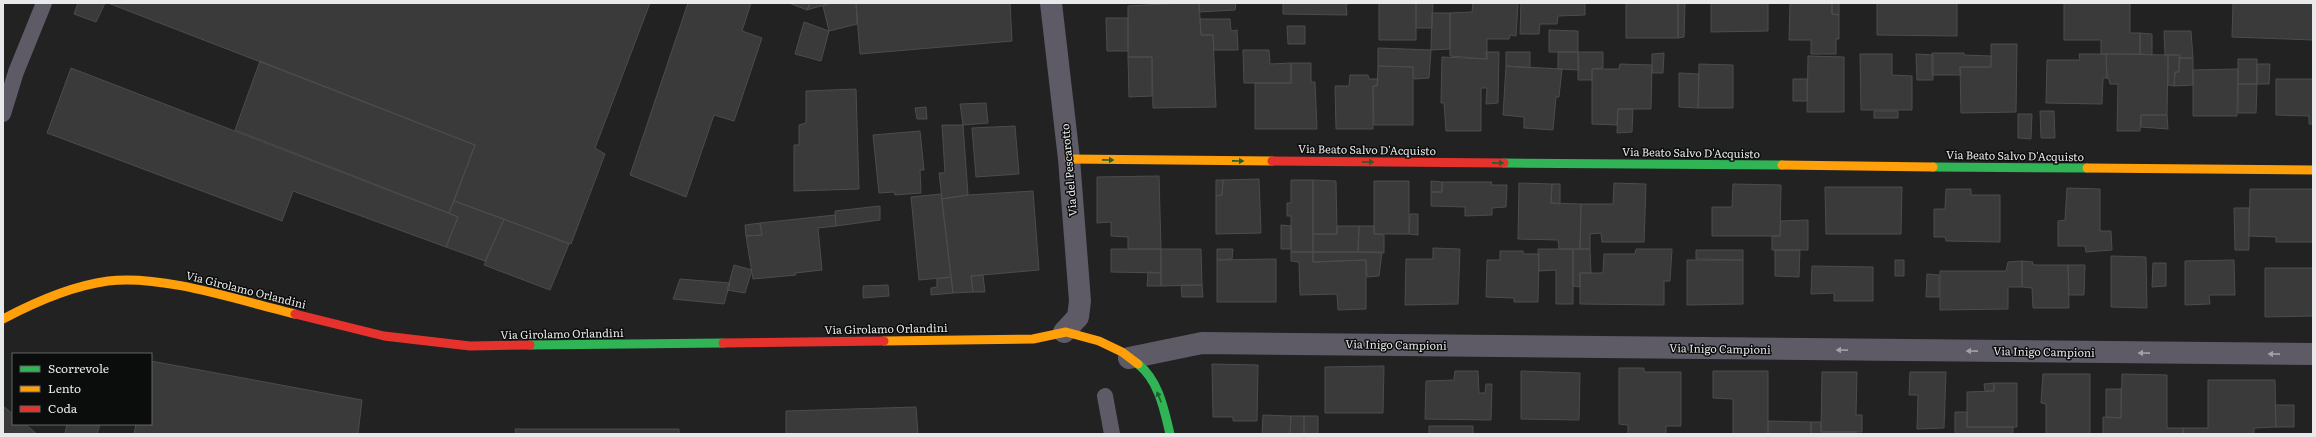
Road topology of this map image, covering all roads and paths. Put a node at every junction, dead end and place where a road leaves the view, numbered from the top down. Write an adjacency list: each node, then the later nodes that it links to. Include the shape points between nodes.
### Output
1 (44, 3): 3 (lane, via 16,72)
2 (1051, 3): 4 (street, Via del Pescarotto)
3 (3, 114)
4 (1069, 159): 5 (street, Via Beato Salvo D'Acquisto, one-way to 5); 7 (street, Via del Pescarotto, via 1080,301 1078,317)
5 (2313, 170)
6 (3, 319): 7 (street, Via Girolamo Orlandini, via 43,298 108,281 160,282 384,336 470,346 1033,340)
7 (1064, 332): 9 (street, Via Girolamo Orlandini, via 1099,339)
8 (2313, 354): 9 (street, Via Inigo Campioni, one-way to 9, via 1202,343)
9 (1129, 358): 12 (street, one-way to 9, via 1160,396 1148,374)
10 (1105, 396): 11 (lane)
11 (1112, 434)
12 (1170, 434)

